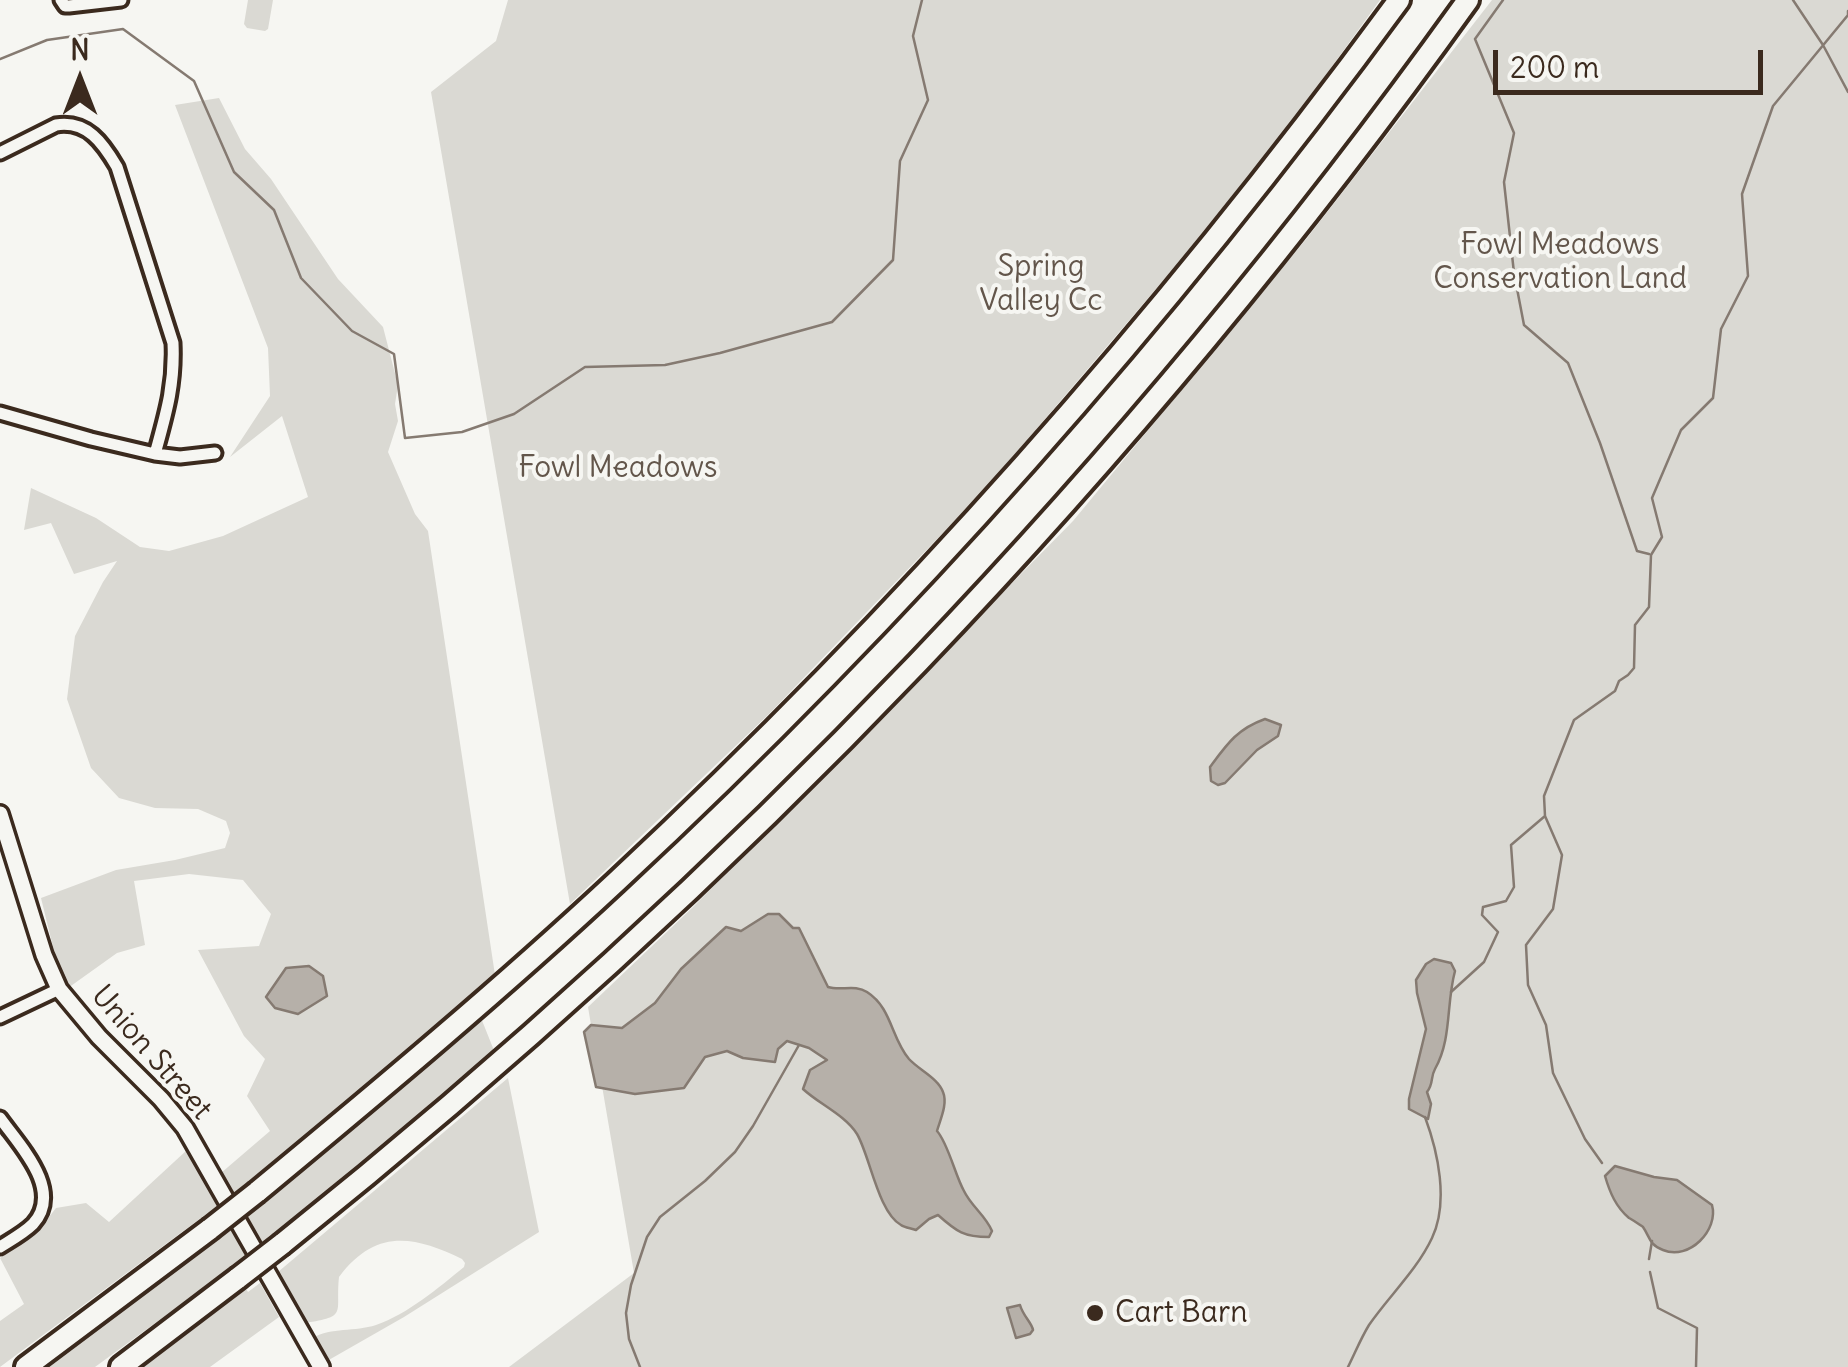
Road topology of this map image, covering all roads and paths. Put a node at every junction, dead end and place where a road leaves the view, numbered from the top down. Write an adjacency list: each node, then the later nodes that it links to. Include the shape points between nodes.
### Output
1 (61, 0): 2 (street, via 65,6)
2 (121, 0)
3 (1399, 0): 14 (highway, bridge, via 1289,147 1041,446 738,766 414,1062 210,1229)
4 (1468, 0): 15 (highway, bridge, via 1202,344 921,660 766,818 465,1092)
5 (0, 154): 8 (street, via 66,124 92,132 117,167 173,343 171,394)
6 (0, 413): 8 (street)
7 (215, 452): 8 (street)
8 (155, 454)
9 (0, 814): 10 (main road, Union Street)
10 (59, 989): 11 (street); 16 (main road, Union Street, via 189,1135)
11 (0, 1017)
12 (0, 1118): 13 (street, via 39,1175 43,1201 34,1223)
13 (0, 1247)
14 (26, 1367)
15 (121, 1367)
16 (321, 1367)

